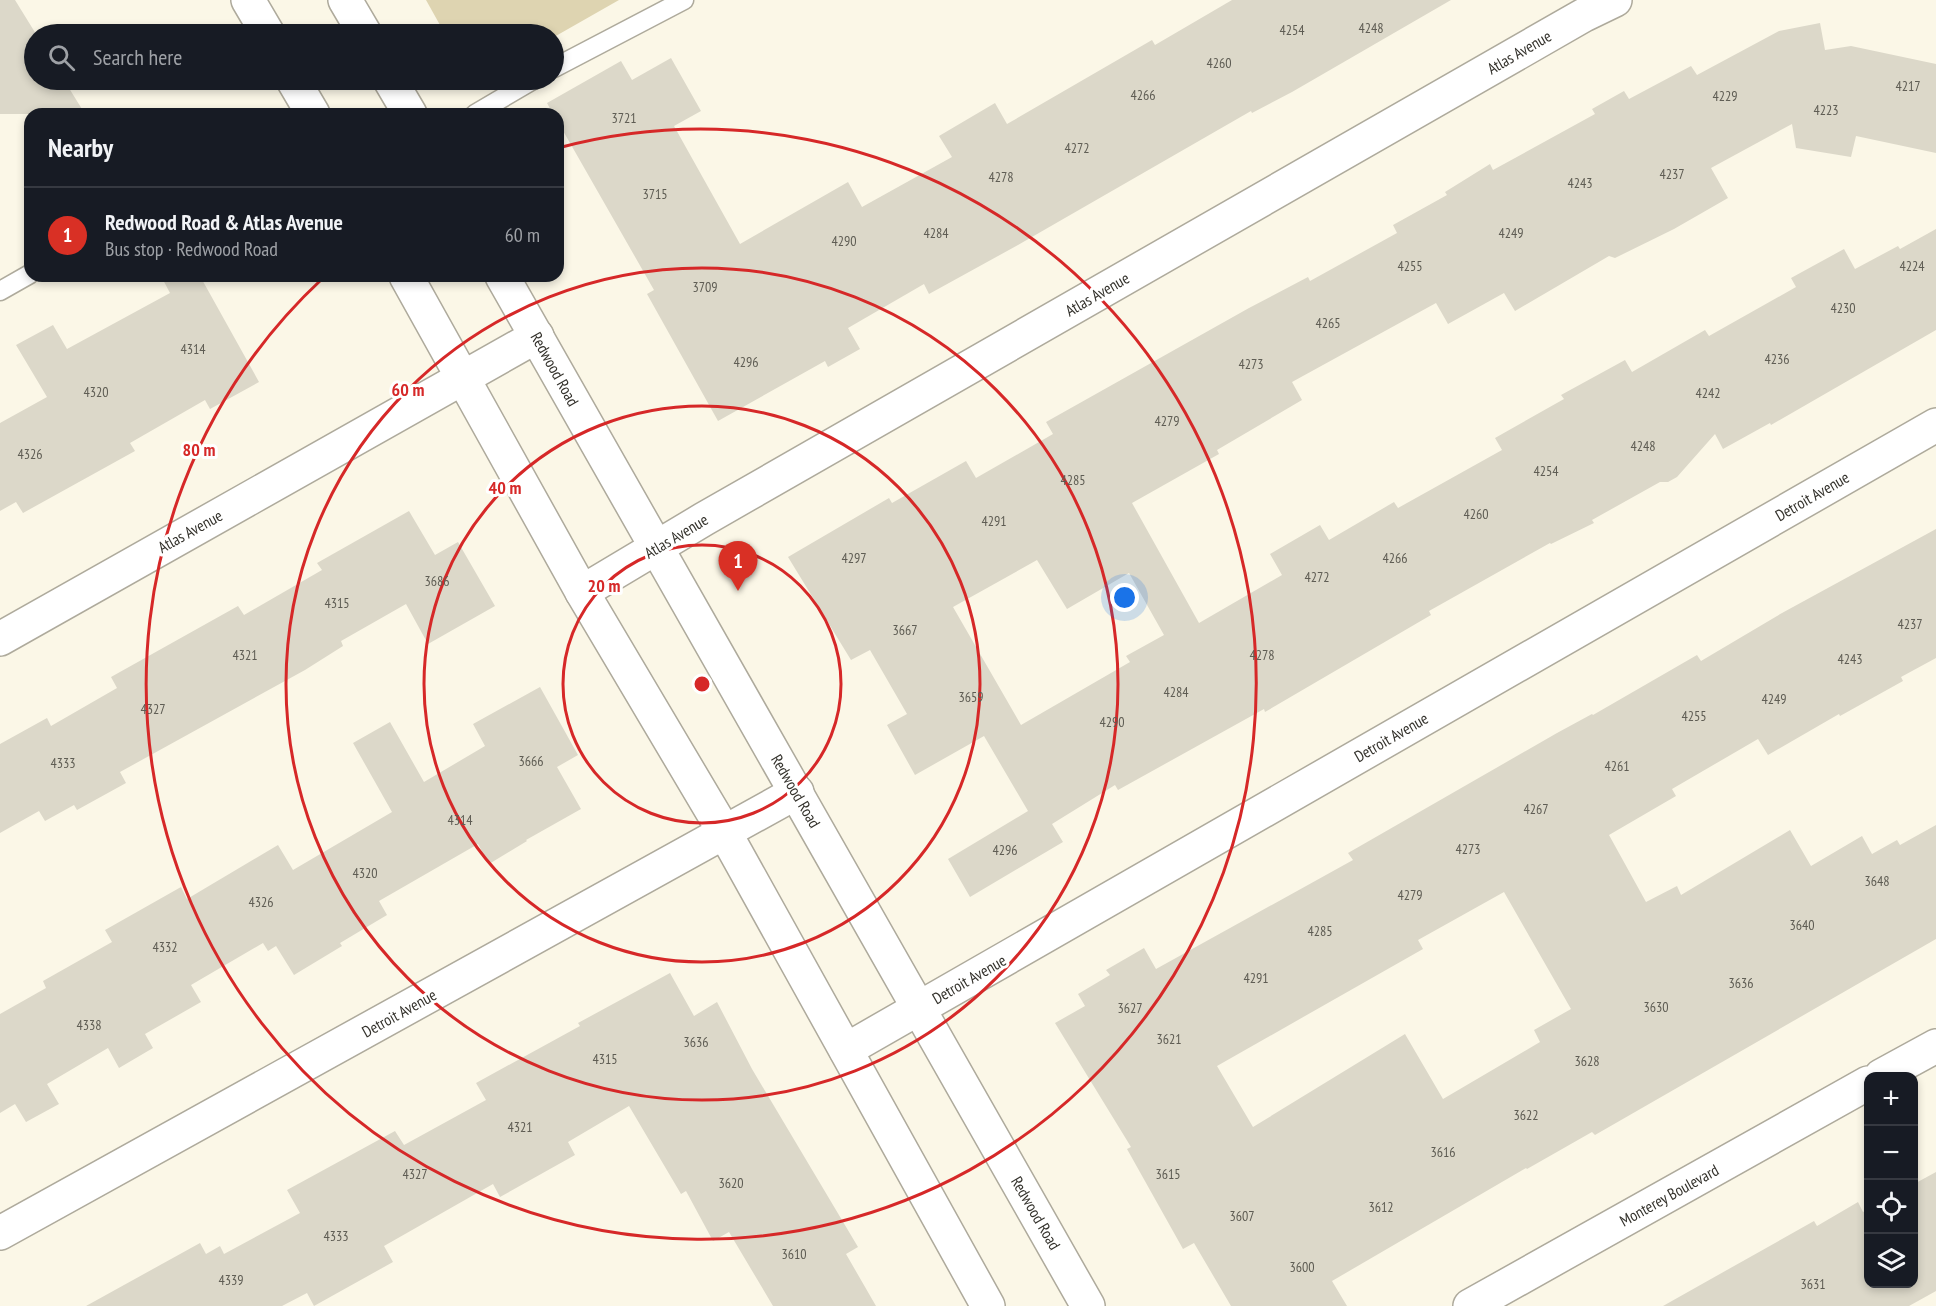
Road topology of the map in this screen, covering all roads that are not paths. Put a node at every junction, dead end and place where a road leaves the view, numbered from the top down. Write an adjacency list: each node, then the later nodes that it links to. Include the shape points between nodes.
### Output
1 (248, 0): 6 (street)
2 (345, 0): 7 (street)
3 (684, 0): 8 (lane)
4 (1615, 0): 5 (street, Atlas Avenue)
5 (1580, 8): 22 (street, Atlas Avenue)
6 (262, 24)
7 (359, 24)
8 (564, 63)
9 (299, 90): 12 (street)
10 (396, 90): 13 (street)
11 (516, 90): 14 (lane)
12 (309, 108)
13 (406, 108)
14 (485, 108)
15 (24, 277): 18 (lane)
16 (409, 282): 20 (street)
17 (506, 282): 19 (street, Redwood Road)
18 (2, 288)
19 (537, 336): 20 (street, Atlas Avenue); 22 (street, Redwood Road)
20 (464, 378): 23 (street); 24 (street, Atlas Avenue)
21 (1936, 425): 27 (street, Detroit Avenue)
22 (655, 548): 23 (street, Atlas Avenue); 25 (street, Redwood Road)
23 (582, 592): 26 (street)
24 (0, 639)
25 (797, 792): 26 (street, Detroit Avenue); 27 (street, Redwood Road)
26 (725, 833): 29 (street); 32 (street, Detroit Avenue)
27 (919, 1008): 29 (street, Detroit Avenue); 34 (street, Redwood Road)
28 (1936, 1046): 30 (street)
29 (846, 1050): 33 (street)
30 (1890, 1072)
31 (1864, 1086): 35 (street, Monterey Boulevard)
32 (0, 1233)
33 (988, 1306)
34 (1088, 1306)
35 (1470, 1306)

